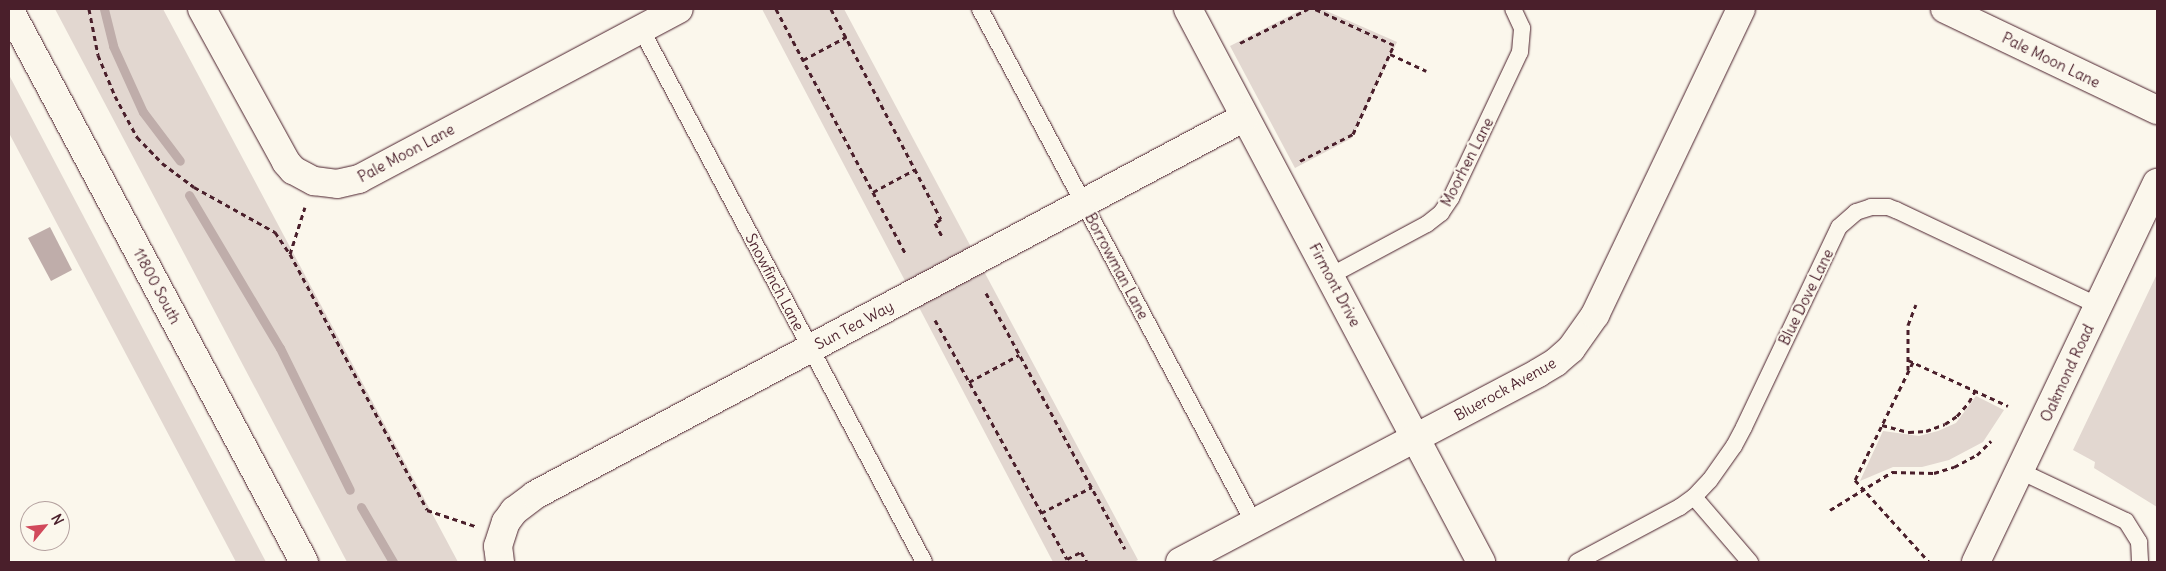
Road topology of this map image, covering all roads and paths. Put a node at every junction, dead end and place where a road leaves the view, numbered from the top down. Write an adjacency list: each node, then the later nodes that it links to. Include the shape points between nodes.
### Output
1 (9, 9): 54 (street, 11800 South)
2 (89, 9): 29 (path, via 98,55 137,137 162,163 194,187 275,232)
3 (202, 9): 14 (street, Pale Moon Lane, via 279,153 294,170 325,184 359,179)
4 (679, 9): 14 (street, Pale Moon Lane)
5 (776, 9): 18 (path)
6 (831, 9): 15 (path)
7 (980, 9): 27 (lane, Borrowman Lane)
8 (1188, 9): 21 (street, Firmont Drive)
9 (1308, 9): 16 (path)
10 (1315, 9): 17 (path, via 1394,45)
11 (1741, 9): 43 (street, Bluerock Avenue, via 1584,333 1556,362)
12 (1945, 9): 20 (street, Pale Moon Lane)
13 (1517, 14): 31 (lane, Moorhen Lane, via 1523,36 1520,52 1441,213 1427,224)
14 (641, 29): 36 (lane, Snowfinch Lane)
15 (846, 37): 18 (path); 23 (path)
16 (1238, 45)
17 (1390, 54): 19 (path); 22 (path, via 1353,134)
18 (803, 60): 25 (path)
19 (1426, 71)
20 (2157, 110)
21 (1245, 117): 27 (street, Sun Tea Way); 31 (street, Firmont Drive)
22 (1293, 165)
23 (914, 170): 25 (path); 28 (path, via 941,219 935,223)
24 (2157, 183): 34 (street, Oakmond Road)
25 (872, 192): 30 (path)
26 (306, 202): 29 (path)
27 (1084, 203): 36 (street, Sun Tea Way); 51 (lane, Borrowman Lane)
28 (942, 236)
29 (290, 254): 52 (path, via 427,510)
30 (906, 255)
31 (1330, 276): 43 (street, Firmont Drive)
32 (986, 293): 37 (path)
33 (1916, 304): 38 (path, via 1908,325)
34 (2099, 306): 45 (street, Oakmond Road); 48 (lane, Blue Dove Lane, via 1896,210 1871,207 1856,212 1839,227 1734,446)
35 (936, 320): 39 (path)
36 (810, 348): 55 (street, Sun Tea Way, via 523,502 501,534 498,546); 56 (lane, Snowfinch Lane)
37 (1019, 355): 39 (path); 46 (path)
38 (1910, 361): 40 (path); 42 (path)
39 (969, 382): 50 (path)
40 (1975, 391): 41 (path); 42 (path, via 1957,416 1926,431 1910,432)
41 (2008, 406)
42 (1882, 425): 47 (path, via 1855,480)
43 (1415, 438): 51 (street, Bluerock Avenue); 59 (street, Firmont Drive)
44 (1991, 441): 47 (path, via 1977,455 1954,467 1934,474 1892,472)
45 (2020, 471): 63 (street, Oakmond Road); 64 (lane, via 2126,521 2139,542)
46 (1092, 487): 50 (path); 53 (path)
47 (1863, 490): 49 (path); 62 (path)
48 (1694, 497): 60 (lane, Blue Dove Lane); 61 (lane)
49 (1830, 510)
50 (1041, 513): 57 (path, via 1067,559 1081,552)
51 (1254, 523): 58 (street, Bluerock Avenue)
52 (477, 527)
53 (1126, 549)
54 (304, 562)
55 (500, 562)
56 (924, 562)
57 (1087, 562)
58 (1180, 562)
59 (1481, 562)
60 (1577, 562)
61 (1750, 562)
62 (1929, 562)
63 (1976, 562)
64 (2140, 562)

